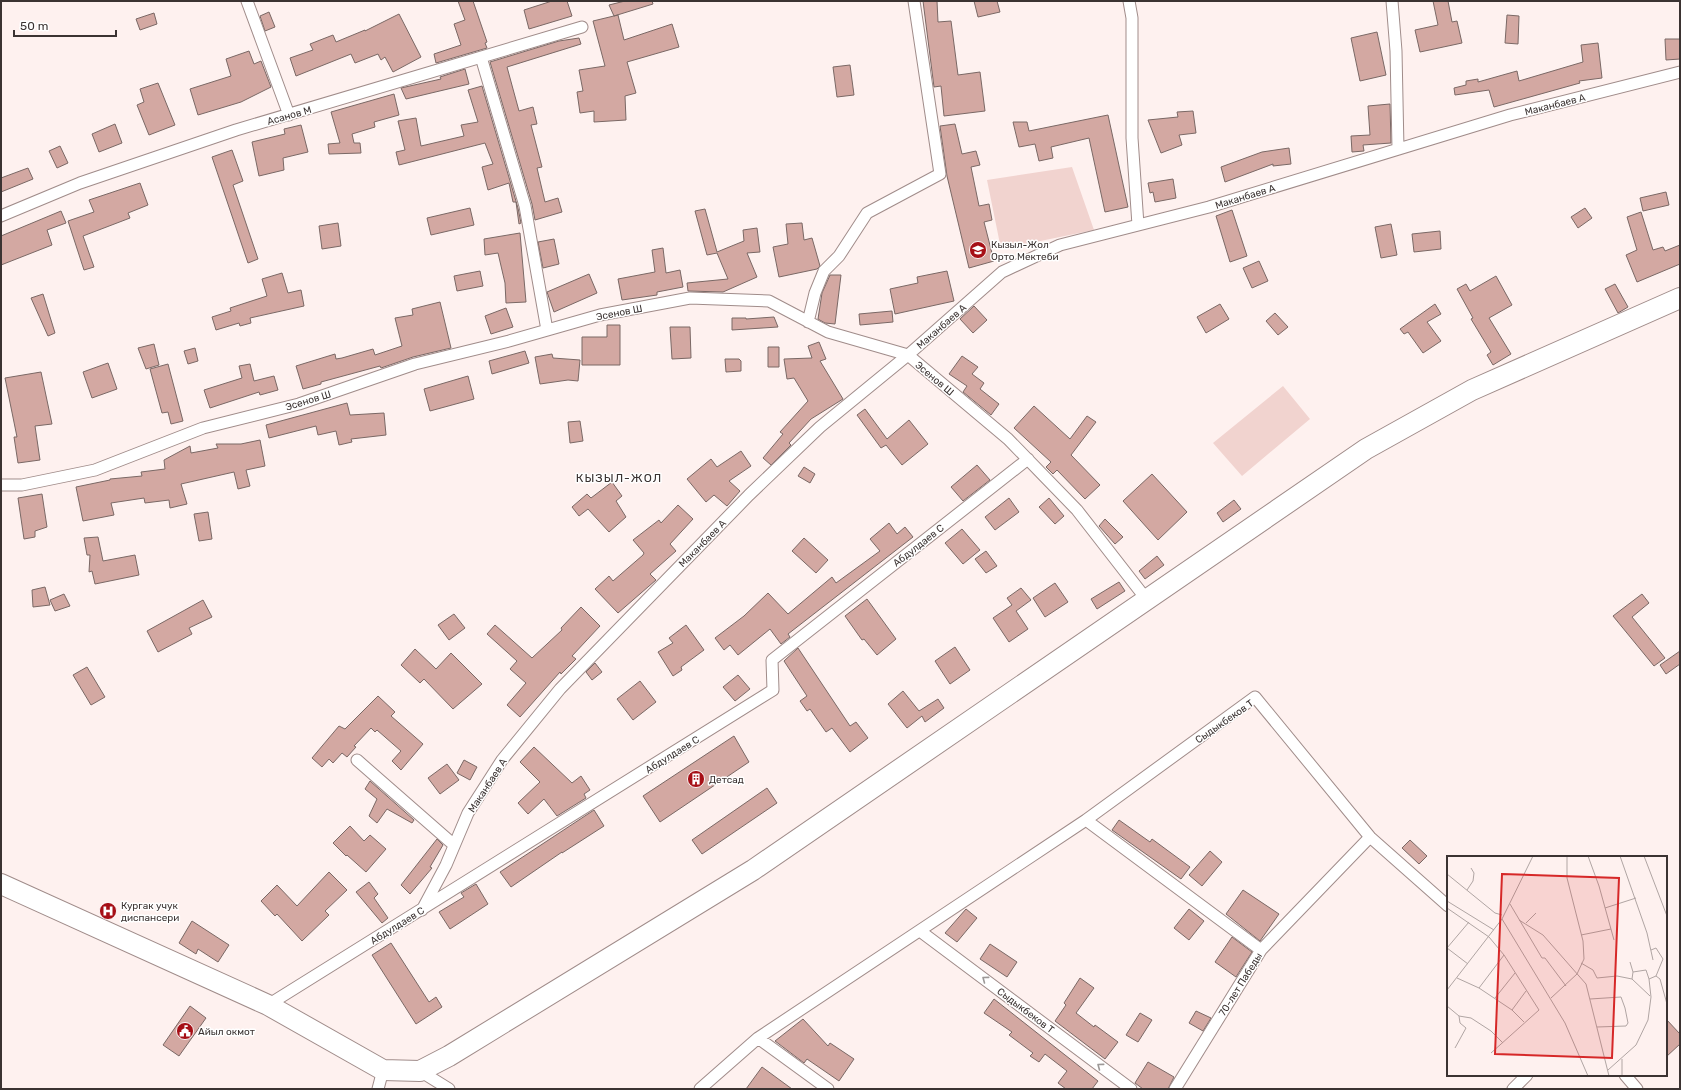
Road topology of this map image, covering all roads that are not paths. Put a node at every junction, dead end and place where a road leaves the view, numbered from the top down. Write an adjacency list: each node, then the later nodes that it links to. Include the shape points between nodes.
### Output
1 (247, 1): 8 (street)
2 (914, 1): 13 (street, via 940,174 867,213 839,256 824,271 815,293)
3 (1129, 1): 11 (street, via 1132,18 1132,138)
4 (1392, 1): 9 (street)
5 (582, 27): 6 (street, Асанов М)
6 (481, 57): 8 (street, Асанов М); 14 (street, via 525,206)
7 (1680, 72): 9 (street, Маканбаев А, via 1510,115)
8 (289, 115): 10 (street, Асанов М, via 236,130 80,183)
9 (1398, 149): 11 (street, Маканбаев А, via 1209,207)
10 (1, 216)
11 (1138, 225): 15 (street, Маканбаев А, via 1060,245 1002,272)
12 (1680, 298): 18 (highway, via 1472,390 1366,449)
13 (808, 322): 14 (street, Эсенов Ш, via 769,301 690,298 600,315); 15 (street, Эсенов Ш, via 828,332)
14 (547, 330): 17 (street, Эсенов Ш, via 416,364 299,404 203,428 95,470 22,485)
15 (908, 355): 16 (street, Эсенов Ш, via 1008,439); 22 (street, Маканбаев А, via 809,437 650,595 560,689 502,760 468,813)
16 (1028, 459): 18 (street, Эсенов Ш, via 1077,510); 25 (street, Абдулдаев С, via 772,660 773,690)
17 (1, 485)
18 (1147, 600): 30 (highway, via 753,870 449,1056)
19 (357, 760): 22 (street)
20 (1086, 820): 21 (street, Сыдыкбеков Т, via 1255,698); 26 (street, Сыдыкбеков Т); 27 (street)
21 (1370, 837): 24 (street); 27 (street, 70-лет Пабеды)
22 (454, 845): 25 (street, Маканбаев А)
23 (1, 884): 28 (highway)
24 (1447, 905)
25 (422, 910): 28 (street, Абдулдаев С)
26 (920, 931): 29 (street, Сыдыкбеков Т); 37 (street, Сыдыкбеков Т, one-way to 26)
27 (1261, 950): 38 (street, 70-лет Пабеды)
28 (268, 1006): 33 (highway)
29 (758, 1038): 35 (street, Сыдыкбеков Т); 36 (street)
30 (420, 1071): 33 (highway); 34 (street)
31 (1526, 1076): 39 (street)
32 (1626, 1076): 40 (street)
33 (381, 1080)
34 (449, 1089)
35 (700, 1089)
36 (828, 1089)
37 (1131, 1089)
38 (1175, 1089)
39 (1513, 1089)
40 (1637, 1089)

